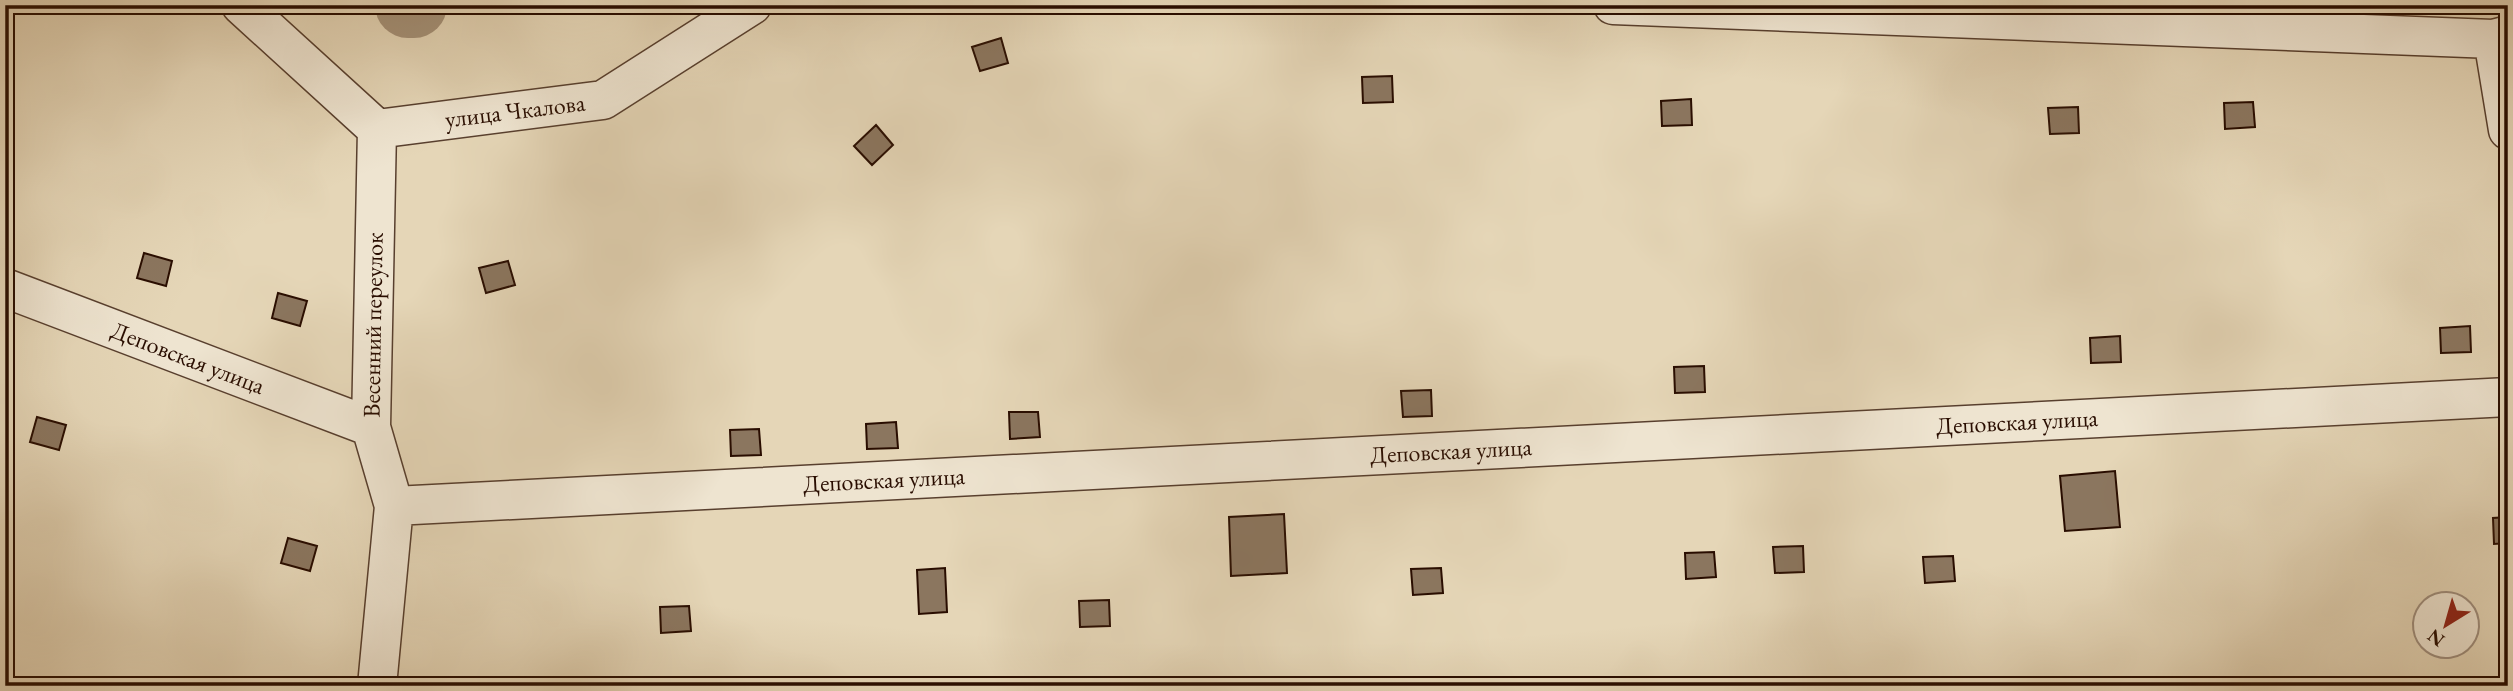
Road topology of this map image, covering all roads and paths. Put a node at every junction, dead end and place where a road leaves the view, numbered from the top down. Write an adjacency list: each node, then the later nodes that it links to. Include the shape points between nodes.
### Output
1 (241, 5): 5 (street)
2 (752, 5): 5 (street, улица Чкалова, via 603,100)
3 (1614, 5): 4 (street)
4 (2501, 37): 6 (street)
5 (377, 129): 9 (street, Весенний переулок)
6 (2508, 130)
7 (5, 288): 9 (street, Деповская улица)
8 (2508, 397): 10 (street, Деповская улица)
9 (371, 427): 10 (street, Весенний переулок)
10 (394, 506): 11 (street, Весенний переулок)
11 (377, 686)

